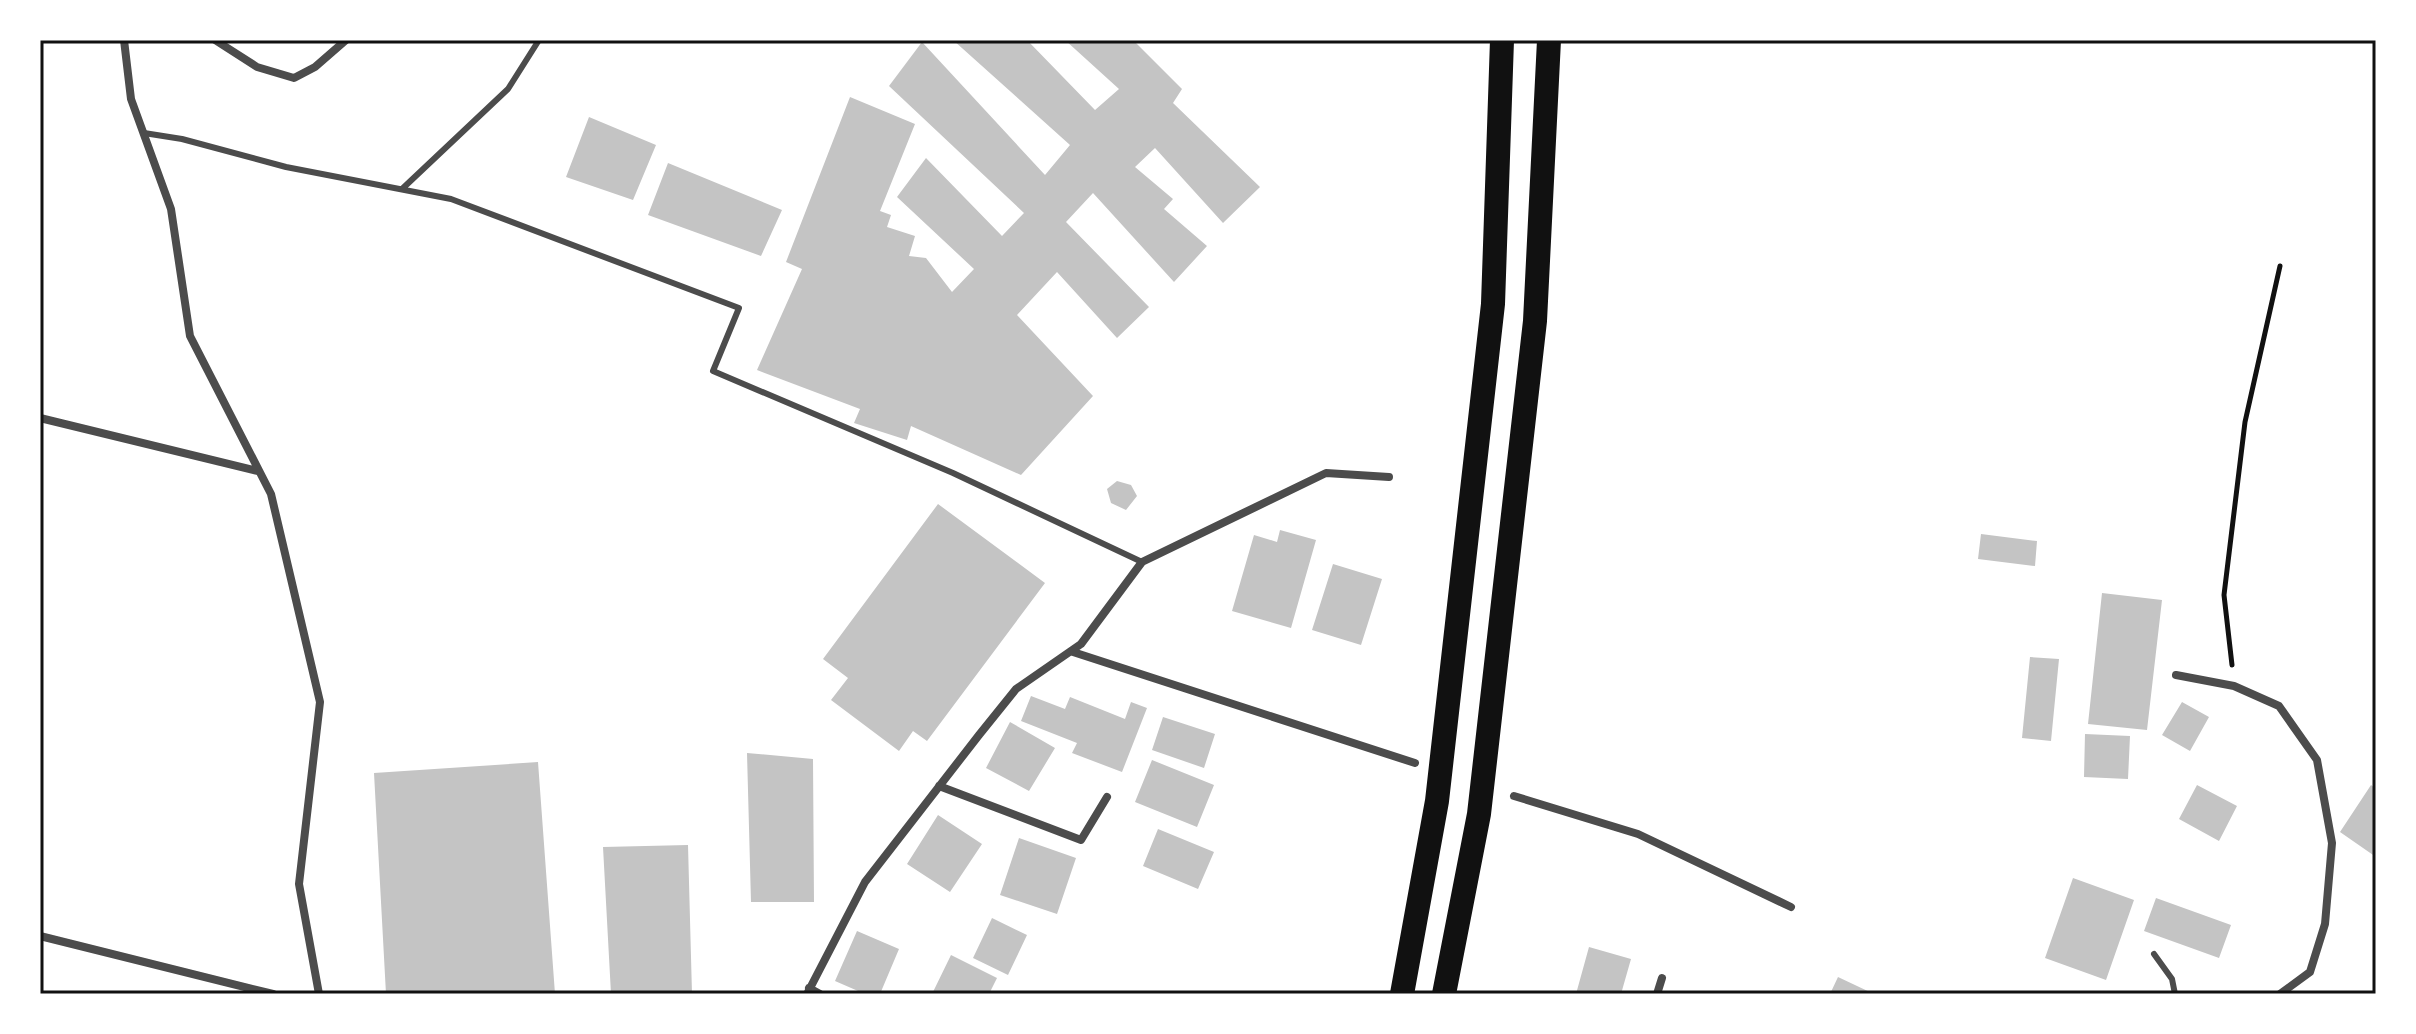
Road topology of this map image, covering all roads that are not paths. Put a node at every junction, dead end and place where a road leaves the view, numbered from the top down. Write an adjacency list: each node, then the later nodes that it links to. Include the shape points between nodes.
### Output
1 (124, 40): 7 (street, via 131,99)
2 (215, 40): 3 (street, via 257,67 294,78)
3 (346, 40)
4 (539, 40): 8 (lane, via 508,89)
5 (1502, 40): 27 (highway, via 1491,320 1437,801)
6 (1549, 40): 28 (highway, via 1535,321 1479,814)
7 (144, 133): 8 (lane); 10 (street, via 171,209 190,336)
8 (402, 189): 12 (lane, via 451,199 739,308 713,371 953,473)
9 (40, 418): 10 (street)
10 (258, 471): 25 (street, via 271,494 320,702 299,884)
11 (1389, 477): 12 (street, via 1326,473)
12 (1142, 562): 13 (street)
13 (1073, 652): 15 (street); 16 (street, via 1016,689)
14 (2176, 675): 31 (street, via 2234,686 2279,706 2317,760 2332,843 2325,924 2310,972)
15 (1415, 763)
16 (939, 786): 18 (street, via 1081,840); 23 (street, via 865,882)
17 (1514, 796): 19 (street, via 1638,834)
18 (1107, 797)
19 (1791, 907)
20 (40, 936): 24 (street)
21 (2154, 954): 30 (lane, via 2172,979)
22 (1662, 978): 29 (street)
23 (808, 991): 26 (street)
24 (273, 994)
25 (319, 994)
26 (820, 994)
27 (1402, 994)
28 (1444, 994)
29 (1657, 994)
30 (2175, 994)
31 (2280, 994)

